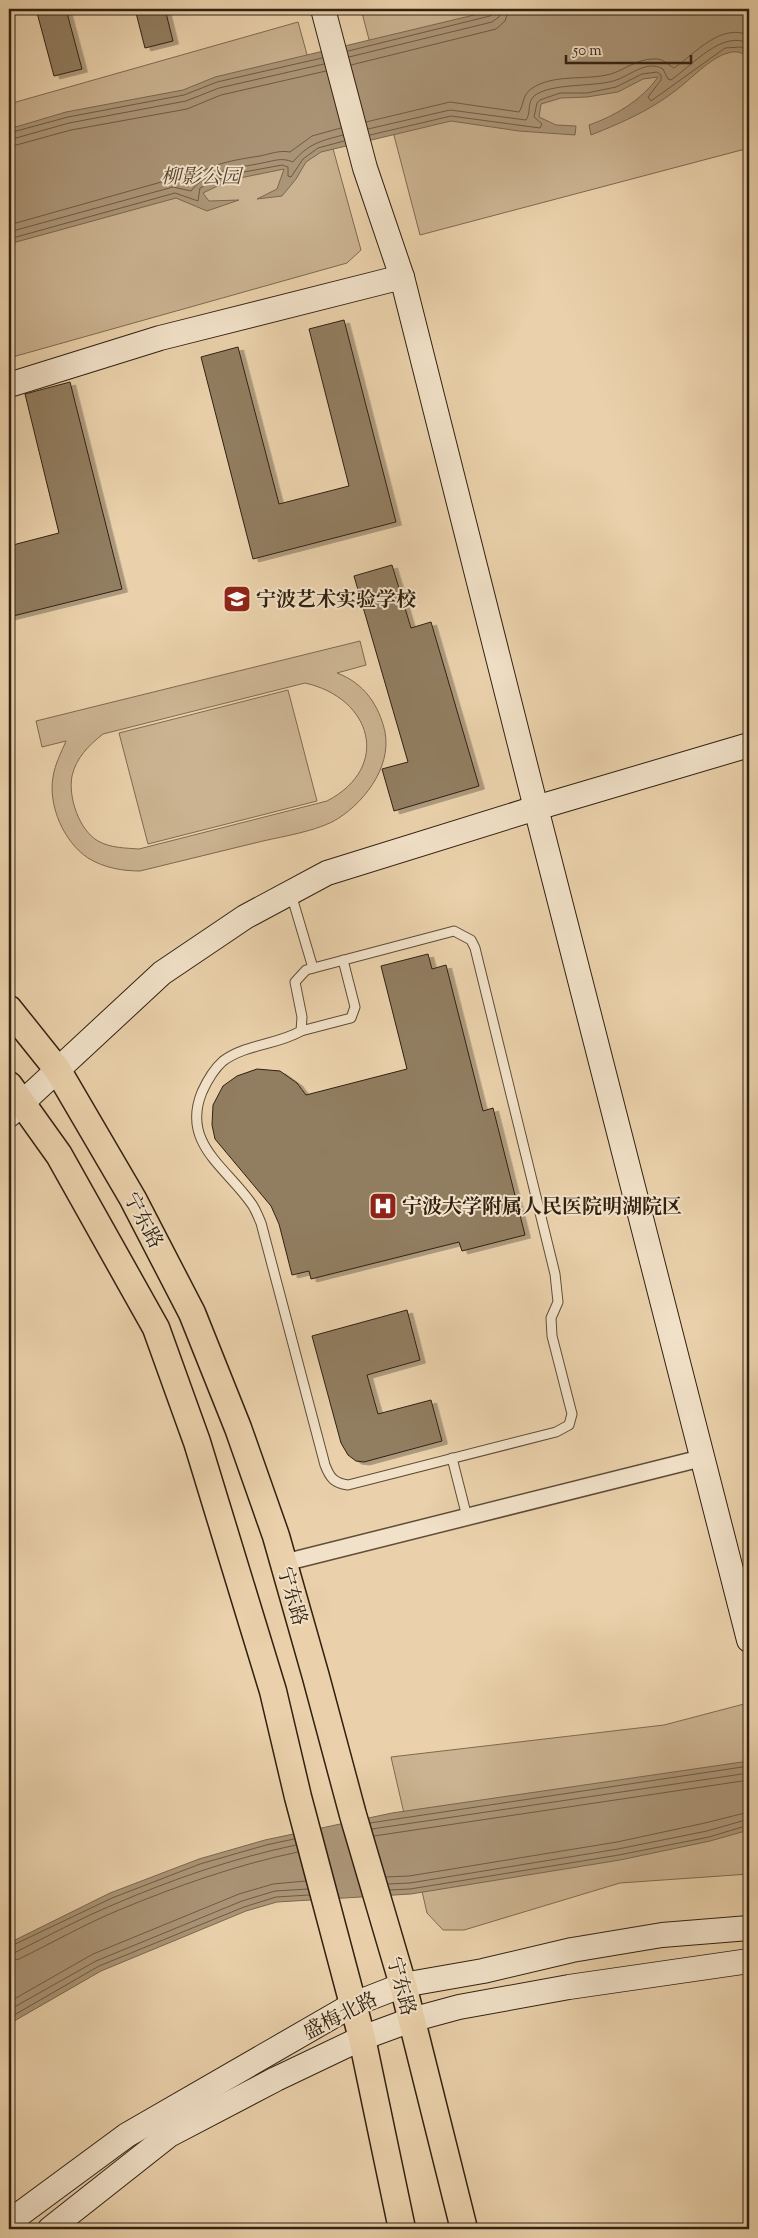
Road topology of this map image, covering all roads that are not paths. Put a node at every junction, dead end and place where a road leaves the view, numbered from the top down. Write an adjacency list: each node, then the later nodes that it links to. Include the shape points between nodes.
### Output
1 (323, 9): 2 (street, via 365,168)
2 (402, 277): 3 (street, via 160,338); 5 (street)
3 (9, 385)
4 (749, 745): 5 (street)
5 (536, 808): 6 (street, via 327,874); 14 (street)
6 (290, 893): 8 (lane); 11 (street, via 245,917 162,973)
7 (343, 960): 8 (lane); 10 (lane, via 355,1007 351,1018); 13 (lane, via 454,931 471,940 558,1284 552,1336 572,1414 569,1425 556,1432)
8 (313, 968): 10 (lane, via 306,970 295,982 302,1017)
9 (9, 1009): 11 (main road, 宁东路)
10 (301, 1031): 13 (lane, via 290,1038 252,1047 224,1061 207,1080 197,1104 196,1120 201,1140 217,1165 252,1203 261,1223 329,1477 337,1484 348,1485)
11 (57, 1069): 12 (street); 16 (main road, 宁东路, via 134,1199 192,1313 238,1428)
12 (13, 1101): 21 (main road, 宁东路, via 59,1155 156,1328 197,1442 273,1691)
13 (452, 1458): 15 (lane)
14 (702, 1458): 15 (street); 17 (street)
15 (468, 1517): 16 (street)
16 (283, 1563): 20 (main road, 宁东路)
17 (749, 1640)
18 (749, 1928): 20 (street, 盛梅北路, via 662,1935)
19 (749, 1961): 22 (street, 盛梅北路, via 569,1987 459,2007)
20 (403, 1985): 21 (street, 盛梅北路); 22 (main road, 宁东路)
21 (354, 2004): 23 (main road, 宁东路); 24 (street, 盛梅北路, via 127,2135)
22 (411, 2020): 23 (street, 盛梅北路); 27 (main road, 宁东路)
23 (362, 2038): 25 (street, 盛梅北路, via 169,2135); 26 (main road, 宁东路)
24 (9, 2222)
25 (50, 2229)
26 (402, 2229)
27 (464, 2229)

